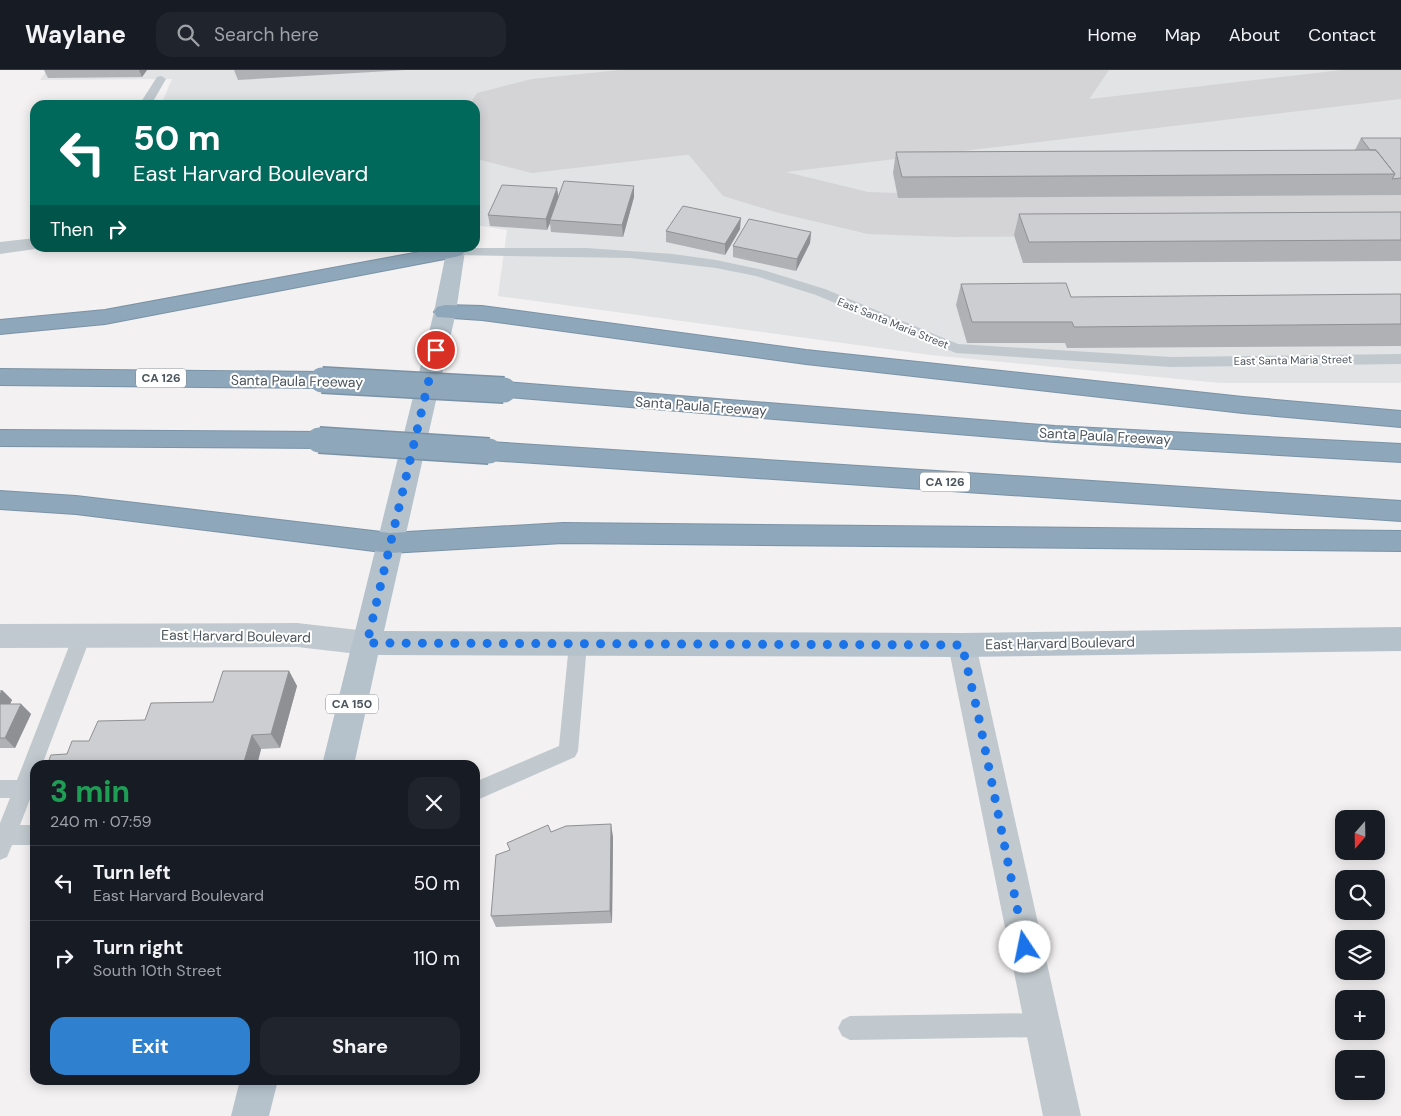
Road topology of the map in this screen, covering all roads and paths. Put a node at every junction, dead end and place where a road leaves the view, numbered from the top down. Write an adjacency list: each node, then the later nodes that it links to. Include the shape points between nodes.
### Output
1 (161, 79): 2 (lane)
2 (148, 100)
3 (30, 245): 4 (street)
4 (0, 248)
5 (480, 250): 10 (lane, East Santa Maria Street, via 630,253 725,266 802,285 926,338 965,349 1171,362)
6 (439, 252): 9 (highway, via 105,317)
7 (454, 252): 8 (main road, CA 150)
8 (445, 312): 12 (highway, via 482,313 806,357); 18 (main road, CA 150)
9 (0, 327)
10 (1401, 359)
11 (0, 377): 14 (highway, Santa Paula Freeway / CA 126, bridge, via 322,380 504,390 1055,434)
12 (1401, 419)
13 (0, 438): 16 (highway, CA 126, bridge, via 319,440)
14 (1401, 453)
15 (0, 500): 18 (highway, via 76,505)
16 (1401, 511)
17 (1401, 541): 18 (highway, via 563,533)
18 (390, 543): 22 (main road, CA 150)
19 (0, 636): 20 (main road, East Harvard Boulevard)
20 (82, 636): 22 (main road, East Harvard Boulevard, via 297,635); 25 (lane)
21 (1401, 639): 24 (main road, East Harvard Boulevard)
22 (367, 643): 23 (main road, East Harvard Boulevard); 26 (main road, CA 150)
23 (578, 644): 24 (main road, East Harvard Boulevard); 30 (lane, via 568,751)
24 (962, 645): 33 (street)
25 (35, 760)
26 (339, 760)
27 (30, 773): 29 (lane)
28 (0, 789): 29 (lane)
29 (24, 789): 32 (lane)
30 (480, 790)
31 (30, 836): 32 (lane)
32 (3, 843)
33 (1041, 1025): 34 (lane); 37 (street)
34 (850, 1028)
35 (258, 1085): 36 (main road)
36 (250, 1116)
37 (1062, 1116)

